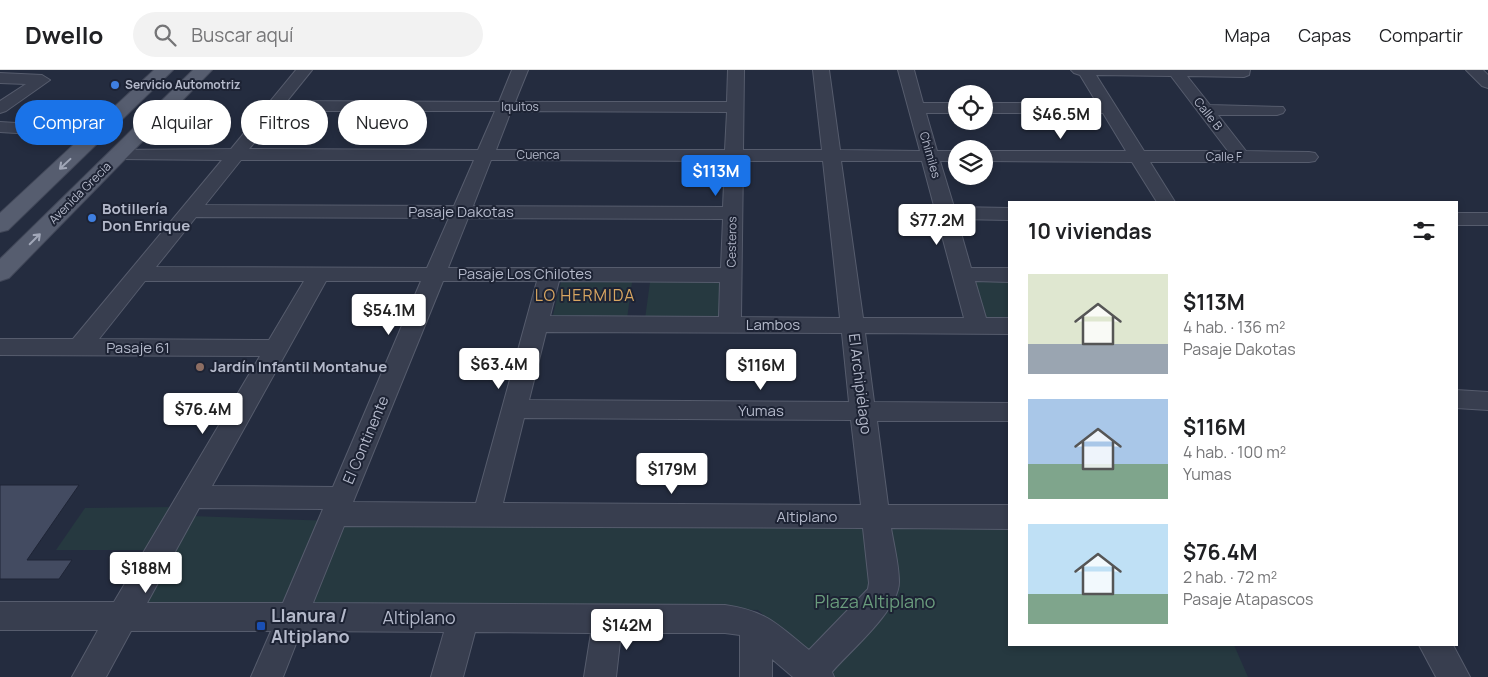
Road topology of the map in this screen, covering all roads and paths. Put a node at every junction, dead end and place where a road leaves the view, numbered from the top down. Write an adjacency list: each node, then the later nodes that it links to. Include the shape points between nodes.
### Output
1 (164, 70): 24 (main road)
2 (203, 70): 33 (main road, Avenida Grecia)
3 (304, 70): 15 (street)
4 (520, 70): 17 (street, El Continente)
5 (736, 70): 19 (street, Cesteros)
6 (821, 70): 37 (street, El Archipiélago)
7 (906, 70): 20 (street, Chimiles)
8 (1079, 70): 9 (street)
9 (1085, 70): 11 (street); 23 (street)
10 (1474, 70): 14 (street)
11 (1175, 71): 12 (street); 25 (street, Calle B)
12 (1244, 72)
13 (0, 78): 18 (street, via 42,80)
14 (1488, 83)
15 (279, 100)
16 (328, 106): 17 (street, Iquitos)
17 (505, 107): 19 (street, Iquitos); 35 (street, El Continente)
18 (0, 108)
19 (736, 108): 36 (street, Cesteros)
20 (916, 108): 21 (street); 38 (street, Chimiles)
21 (948, 108)
22 (993, 108): 23 (street)
23 (1108, 108): 41 (street)
24 (123, 109)
25 (1205, 110): 26 (street); 42 (street, Calle B)
26 (1276, 110)
27 (0, 127): 28 (street)
28 (15, 129)
29 (0, 139): 30 (street)
30 (15, 139)
31 (85, 145): 52 (main road, one-way to 52)
32 (242, 145): 34 (street)
33 (120, 154): 34 (street, Cuenca); 53 (main road, Avenida Grecia, one-way to 33)
34 (235, 154): 35 (street, Cuenca); 45 (street)
35 (485, 155): 36 (street, Cuenca); 46 (street, El Continente)
36 (734, 156): 37 (street, Cuenca); 47 (street, Cesteros)
37 (832, 156): 38 (street, Cuenca); 63 (street, El Archipiélago)
38 (930, 156): 39 (street, Cuenca); 48 (street, Chimiles)
39 (948, 156)
40 (993, 156): 41 (street)
41 (1138, 157): 42 (street, Calle F); 44 (street)
42 (1241, 157): 43 (street, Calle F)
43 (1309, 157)
44 (1165, 201)
45 (189, 212): 46 (street, Pasaje Dakotas); 54 (street)
46 (461, 212): 47 (street, Pasaje Dakotas); 56 (street, El Continente)
47 (733, 213): 59 (street, Cesteros)
48 (946, 213): 49 (street); 58 (street, Chimiles)
49 (1008, 214)
50 (1458, 219): 51 (street)
51 (1488, 219)
52 (0, 225)
53 (0, 273)
54 (138, 274): 55 (street, Pasaje Los Chilotes); 67 (street)
55 (319, 274): 56 (street, Pasaje Los Chilotes); 68 (street)
56 (435, 274): 57 (street, Pasaje Los Chilotes); 75 (street, El Continente)
57 (550, 274): 59 (street, Pasaje Los Chilotes); 61 (street)
58 (963, 274): 60 (street); 64 (street, Chimiles)
59 (731, 275): 62 (street, Cesteros)
60 (1008, 275)
61 (536, 324): 62 (street, Lambos); 71 (street)
62 (730, 325): 63 (street, Lambos)
63 (853, 326): 64 (street, Lambos); 72 (street, El Archipiélago)
64 (977, 326): 65 (street, Lambos)
65 (1008, 326)
66 (0, 347): 67 (street, Pasaje 61)
67 (79, 348): 68 (street, Pasaje 61)
68 (276, 348): 74 (street)
69 (1458, 399): 70 (street)
70 (1488, 401)
71 (514, 410): 72 (street, Yumas); 76 (street)
72 (864, 411): 73 (street, Yumas); 77 (street, El Archipiélago)
73 (1008, 412)
74 (191, 497): 75 (street, Altiplano); 80 (street)
75 (338, 506): 76 (street, Altiplano); 81 (street, El Continente)
76 (486, 515): 77 (street, Altiplano)
77 (877, 517): 78 (street, Altiplano); 86 (street, El Archipiélago, via 884,583 882,595)
78 (1008, 517)
79 (0, 616): 80 (street, Altiplano)
80 (123, 616): 81 (street, Altiplano); 87 (street)
81 (292, 617): 82 (street, Altiplano); 88 (street, El Continente)
82 (463, 618): 83 (street, Altiplano); 89 (street)
83 (608, 618): 84 (street, Altiplano, via 725,619); 90 (street)
84 (756, 626): 86 (street, Altiplano); 91 (street)
85 (1435, 646): 92 (street)
86 (815, 674)
87 (88, 677)
88 (267, 677)
89 (447, 677)
90 (600, 677)
91 (756, 677)
92 (1454, 677)

